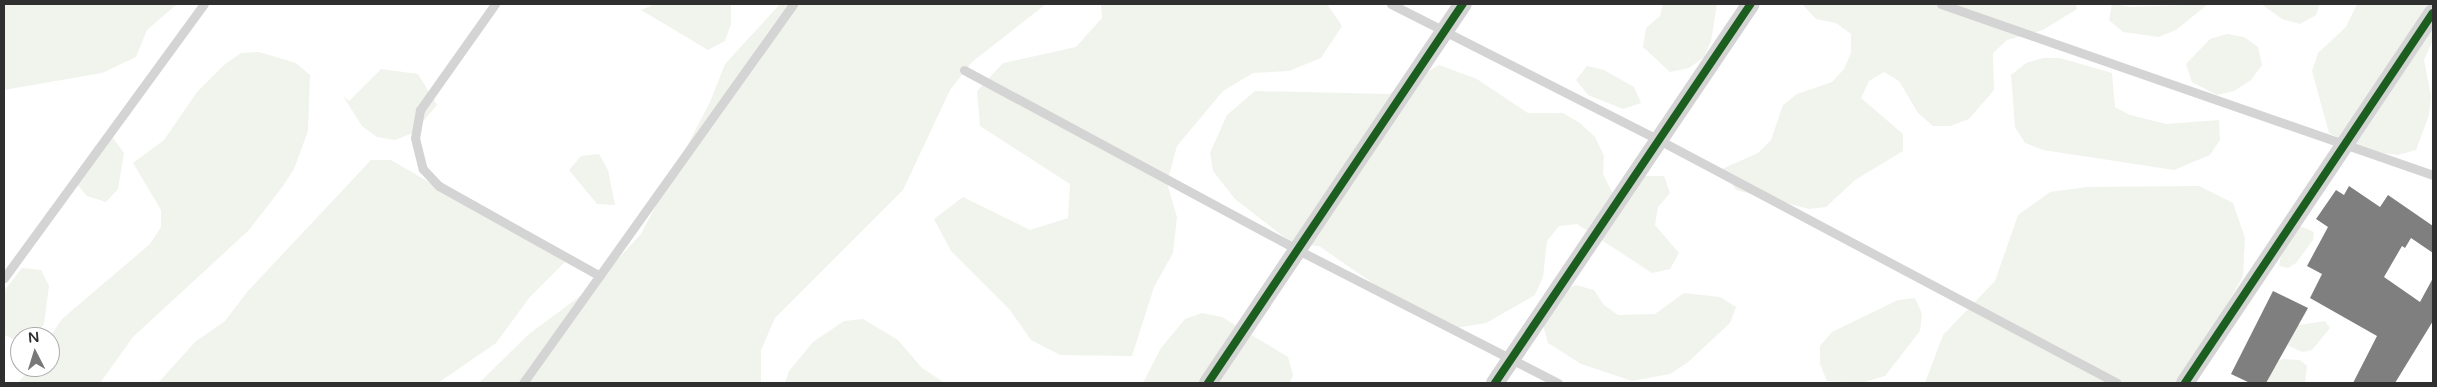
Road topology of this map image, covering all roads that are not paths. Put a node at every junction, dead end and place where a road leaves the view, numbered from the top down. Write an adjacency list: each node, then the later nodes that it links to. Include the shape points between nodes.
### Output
1 (204, 4): 16 (lane)
2 (495, 4): 15 (lane, via 420,110 415,138 423,168 439,186)
3 (793, 4): 15 (lane)
4 (1390, 4): 9 (lane)
5 (1463, 4): 9 (street)
6 (1750, 4): 11 (street)
7 (1941, 4): 12 (lane)
8 (2433, 14): 12 (street)
9 (1445, 32): 11 (lane); 14 (street)
10 (964, 70): 14 (lane)
11 (1659, 140): 17 (street); 22 (lane)
12 (2346, 144): 13 (lane); 23 (street)
13 (2433, 175)
14 (1298, 250): 17 (lane); 19 (street)
15 (600, 276): 18 (lane)
16 (4, 278)
17 (1511, 360): 20 (street); 21 (lane)
18 (523, 383)
19 (1208, 383)
20 (1495, 383)
21 (1558, 383)
22 (2117, 383)
23 (2185, 383)

